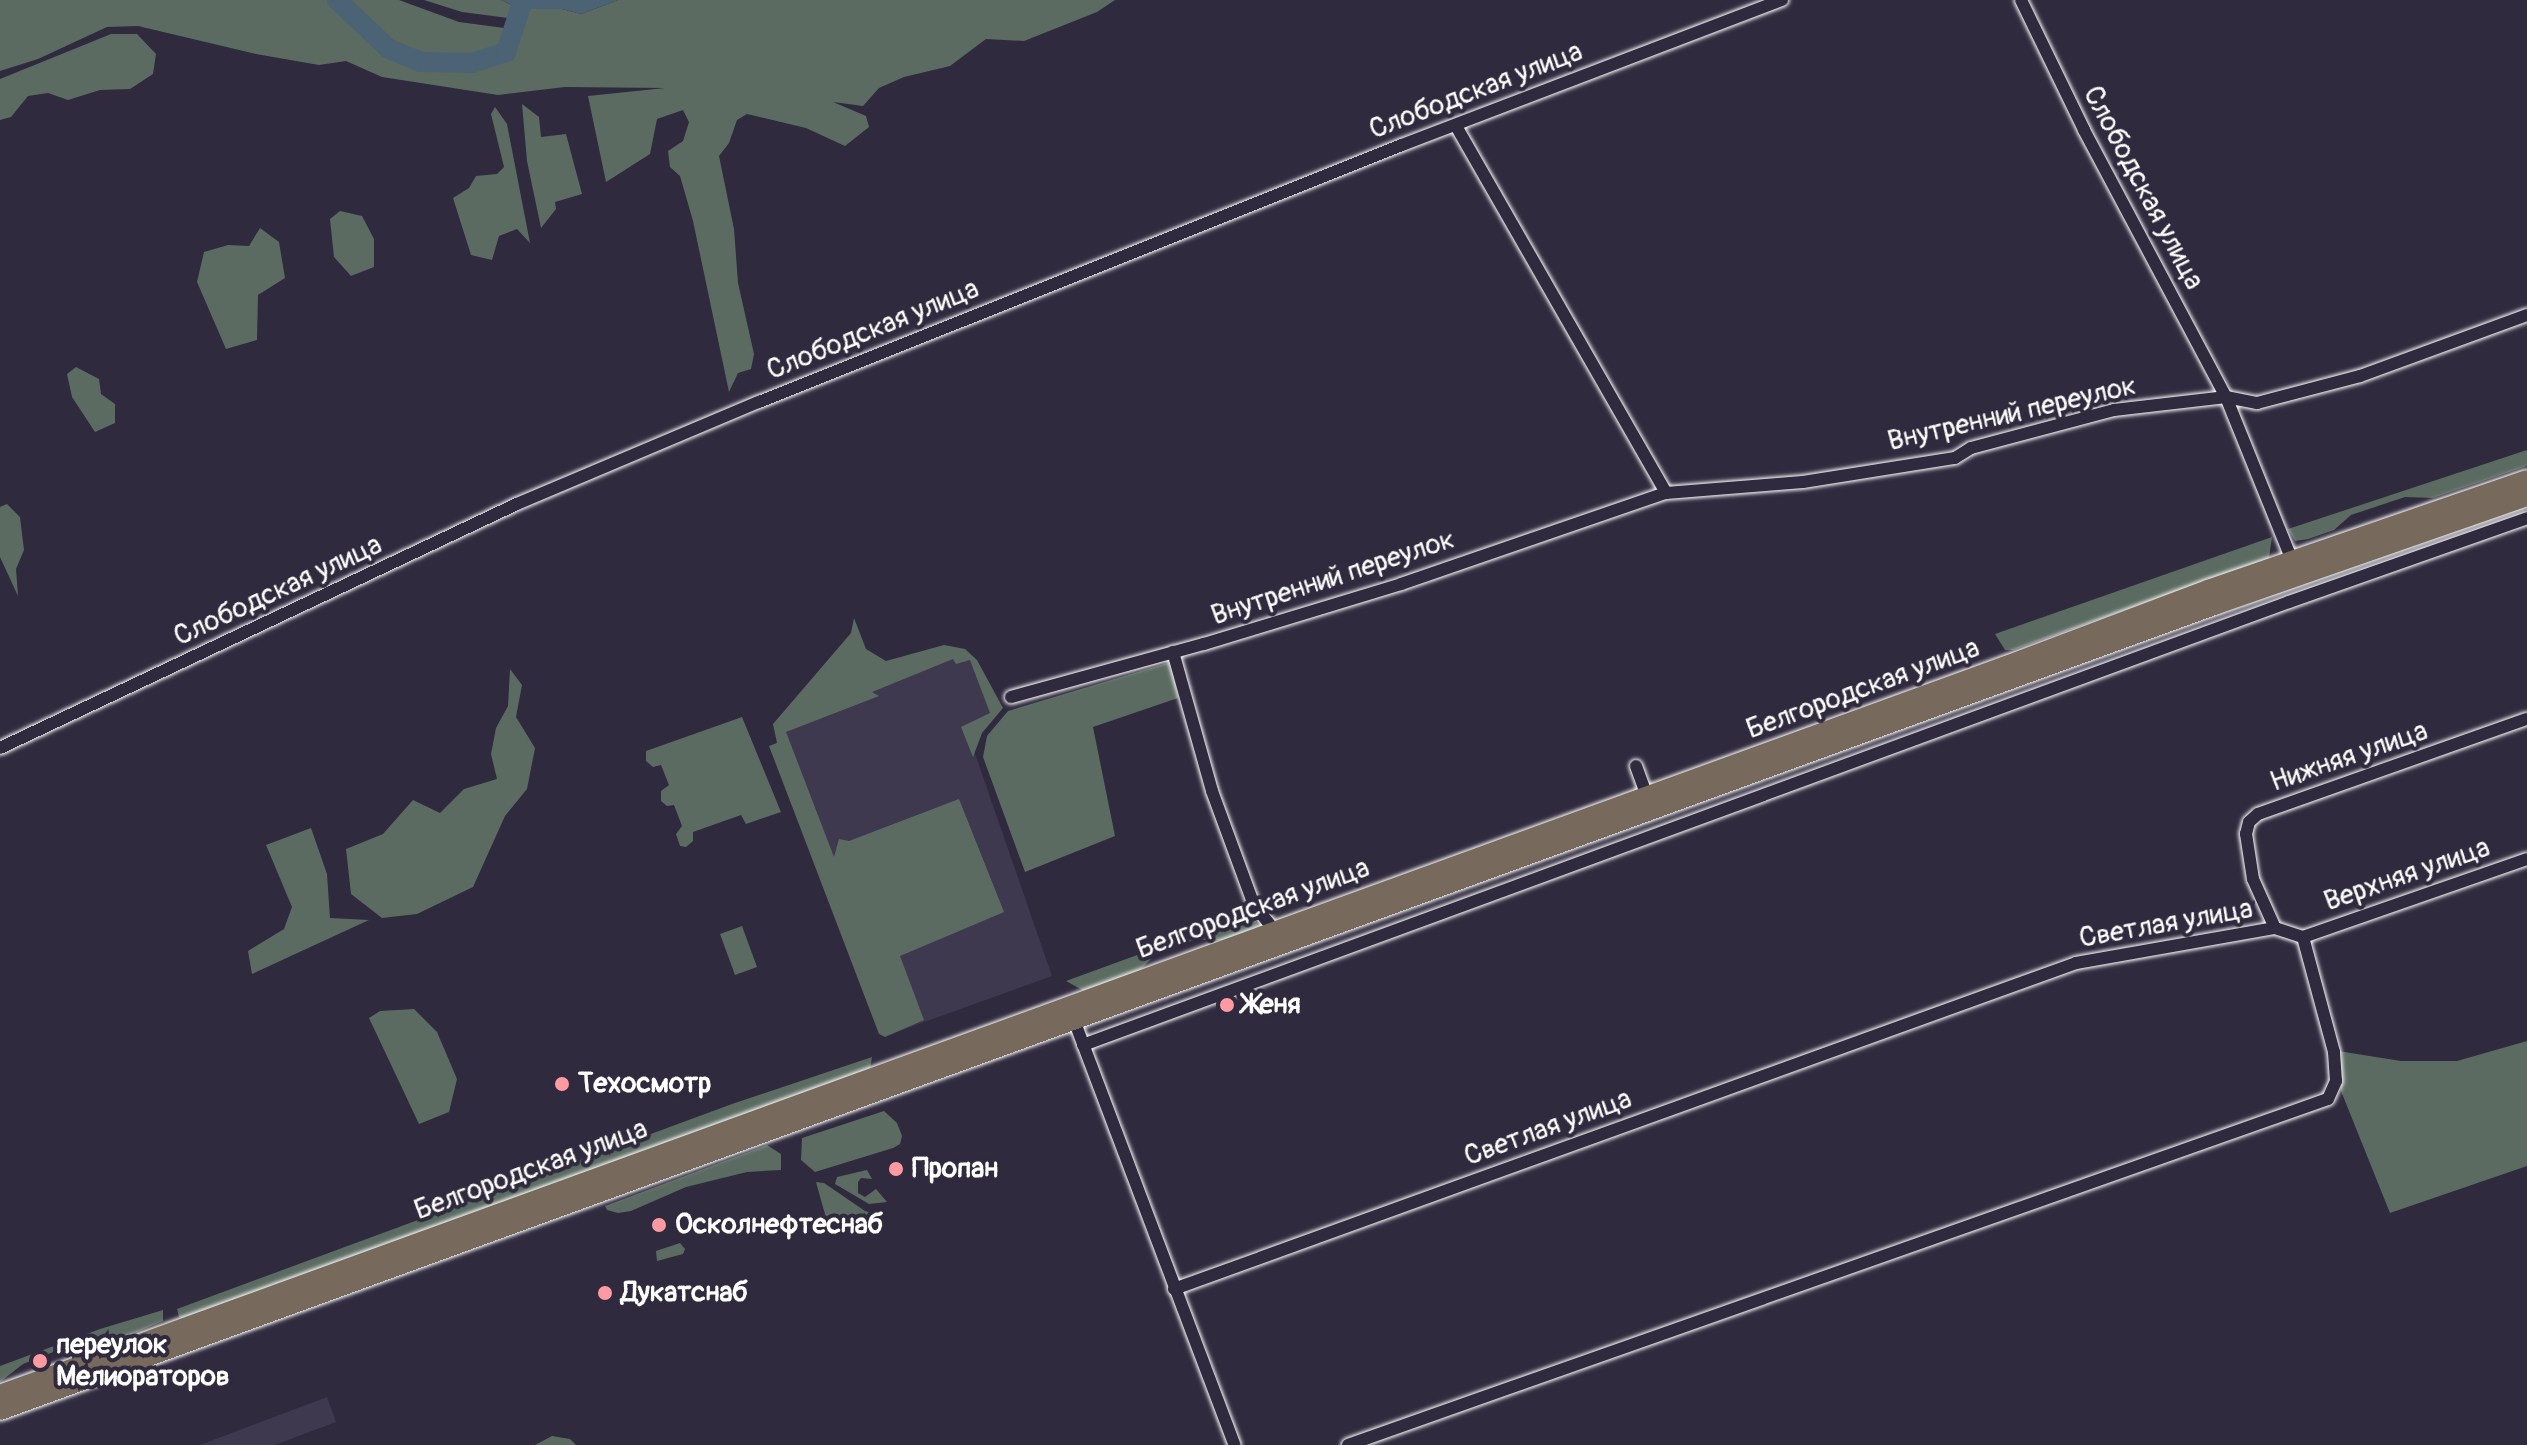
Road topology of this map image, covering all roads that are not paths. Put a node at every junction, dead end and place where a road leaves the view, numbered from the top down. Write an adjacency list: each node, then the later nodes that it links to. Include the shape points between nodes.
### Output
1 (1782, 0): 3 (street, Слободская улица)
2 (2021, 0): 5 (street, Слободская улица)
3 (1456, 126): 7 (street); 16 (street, Слободская улица, via 546,492)
4 (2527, 315): 5 (street, via 2345,380 2257,403)
5 (2226, 397): 7 (street, Внутренний переулок, via 2114,410 1971,448 1955,458 1803,482); 10 (street, Слободская улица)
6 (2527, 480): 10 (main road, Белгородская улица)
7 (1666, 493): 13 (street, Внутренний переулок, via 1401,584)
8 (2527, 496): 11 (main road, Белгородская улица)
9 (2527, 518): 12 (street)
10 (2292, 560): 18 (main road, Белгородская улица)
11 (2281, 582): 12 (street); 18 (main road, Белгородская улица)
12 (2289, 602): 19 (street)
13 (1173, 652): 14 (street, Внутренний переулок); 22 (street, via 1212,791 1248,891)
14 (1011, 697)
15 (2527, 719): 21 (street, Нижняя улица, via 2258,814 2249,822 2247,844 2253,879)
16 (0, 748)
17 (1636, 766): 18 (street)
18 (1651, 804): 19 (street); 22 (main road, Белгородская улица); 24 (main road, Белгородская улица)
19 (1662, 834): 25 (street)
20 (2527, 859): 23 (street, Верхняя улица)
21 (2275, 928): 23 (street, Светлая улица); 26 (street, Светлая улица, via 2076,963)
22 (1274, 930): 27 (main road, Белгородская улица)
23 (2303, 937): 30 (street, via 2334,1052 2336,1081 2328,1099)
24 (1074, 1020): 25 (street); 28 (main road, Белгородская улица)
25 (1083, 1045): 26 (street)
26 (1174, 1289): 29 (street)
27 (0, 1395)
28 (0, 1410)
29 (1235, 1445)
30 (1348, 1445)

